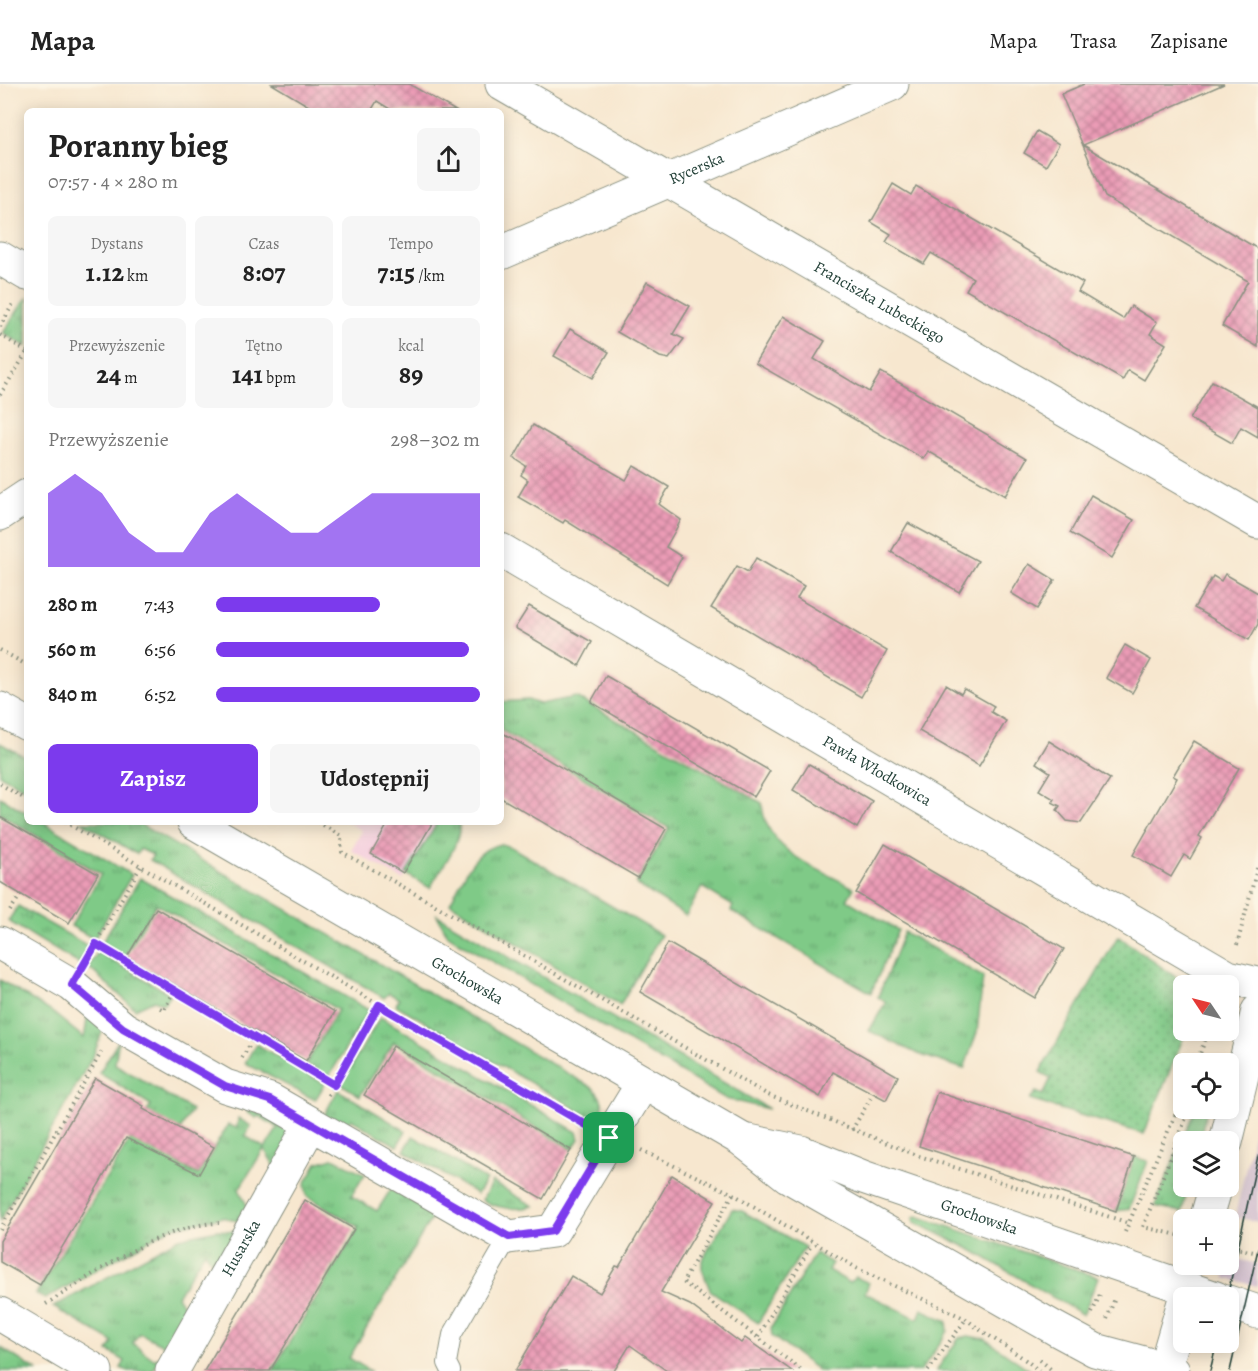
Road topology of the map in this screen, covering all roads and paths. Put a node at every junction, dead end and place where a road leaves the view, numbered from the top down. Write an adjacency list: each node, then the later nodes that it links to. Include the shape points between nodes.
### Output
1 (502, 84): 3 (street, Franciszka Lubeckiego)
2 (892, 84): 3 (street, Rycerska)
3 (669, 181): 4 (street, Rycerska); 14 (street, Franciszka Lubeckiego)
4 (504, 252)
5 (0, 258): 6 (street)
6 (22, 287): 7 (path)
7 (0, 327)
8 (0, 335): 9 (path)
9 (24, 350)
10 (24, 357): 11 (path)
11 (0, 395)
12 (24, 498): 13 (street)
13 (0, 514)
14 (1258, 522)
15 (504, 552): 29 (street, Pawła Włodkowica)
16 (0, 650): 17 (path)
17 (24, 663)
18 (0, 709): 19 (street)
19 (24, 722)
20 (0, 784): 21 (path)
21 (24, 798)
22 (70, 825): 26 (path)
23 (199, 825): 34 (street, Grochowska)
24 (323, 825): 41 (path, via 341,836 342,852 768,1095)
25 (1258, 865): 29 (path)
26 (141, 866): 28 (path); 31 (path)
27 (0, 943): 30 (street)
28 (96, 944): 30 (path); 35 (path)
29 (1243, 980)
30 (72, 985): 33 (street)
31 (379, 1005): 35 (path); 43 (path)
32 (1258, 1011): 42 (street)
33 (118, 1024): 38 (path); 39 (street, via 225,1086 270,1100)
34 (643, 1083): 43 (street); 44 (street, Grochowska)
35 (334, 1085): 39 (path)
36 (873, 1094): 41 (path)
37 (1186, 1119): 51 (path, via 1143,1227)
38 (61, 1124): 40 (path); 46 (path)
39 (310, 1124): 50 (street, Husarska); 52 (street)
40 (67, 1127)
41 (852, 1130): 48 (path, via 919,1156)
42 (1229, 1131)
43 (609, 1138): 45 (path, via 656,1154); 52 (street, via 553,1231)
44 (741, 1139): 56 (street, Grochowska, via 801,1152); 63 (street, Grochowska, via 788,1176 1095,1350)
45 (733, 1194): 53 (path); 61 (path, via 683,1282)
46 (14, 1204): 47 (path); 49 (path)
47 (18, 1211)
48 (1129, 1223)
49 (0, 1230)
50 (251, 1230): 59 (path, via 207,1223 178,1230); 65 (street, Husarska)
51 (1173, 1234)
52 (509, 1237): 66 (lane, via 452,1335 447,1363)
53 (812, 1244): 60 (path); 61 (path)
54 (1239, 1248): 55 (path)
55 (1258, 1252)
56 (1184, 1287)
57 (1239, 1306): 58 (street)
58 (1258, 1312)
59 (7, 1318): 64 (street)
60 (966, 1319): 68 (path); 69 (path)
61 (758, 1338): 67 (path)
62 (1173, 1353): 63 (street)
63 (1168, 1370)
64 (96, 1371)
65 (172, 1371)
66 (451, 1371)
67 (803, 1371)
68 (928, 1371)
69 (1039, 1371)

